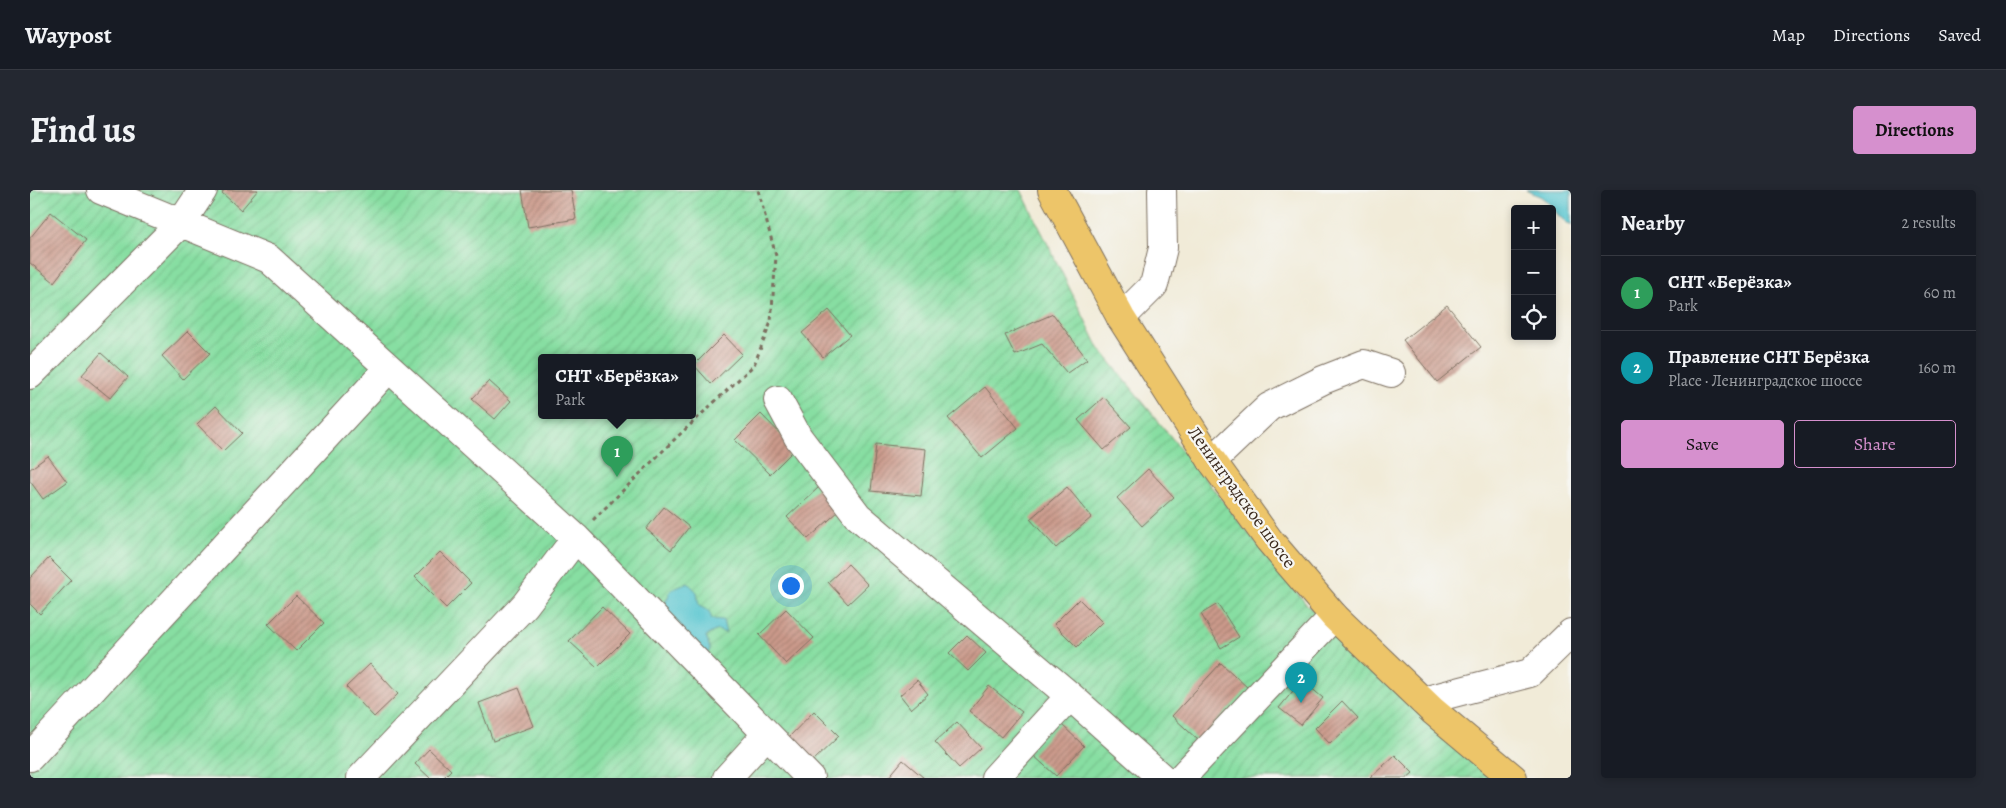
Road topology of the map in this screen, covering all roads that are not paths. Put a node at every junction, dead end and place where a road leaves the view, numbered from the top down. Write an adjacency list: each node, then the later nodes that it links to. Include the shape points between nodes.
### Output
1 (101, 190): 5 (street)
2 (203, 190): 5 (street)
3 (1052, 190): 6 (main road, Ленинградское шоссе)
4 (1162, 190): 6 (street, via 1163,248 1154,285)
5 (181, 223): 7 (street, via 269,259); 9 (street)
6 (1121, 318): 11 (main road, Ленинградское шоссе)
7 (389, 368): 12 (street); 18 (street)
8 (1391, 373): 11 (street, via 1364,364 1323,380 1269,407)
9 (30, 374)
10 (778, 400): 15 (street, via 798,436 858,516)
11 (1212, 460): 13 (main road, Ленинградское шоссе, via 1269,540)
12 (576, 538): 17 (street); 19 (street, via 525,605)
13 (1334, 616): 16 (main road, Ленинградское шоссе); 24 (street)
14 (1571, 634): 16 (street, via 1530,673)
15 (1070, 696): 22 (street); 23 (street)
16 (1423, 701): 25 (main road, Ленинградское шоссе)
17 (767, 734): 20 (street); 21 (street)
18 (30, 756)
19 (361, 778)
20 (727, 778)
21 (810, 778)
22 (995, 778)
23 (1162, 778)
24 (1181, 778)
25 (1513, 778)

